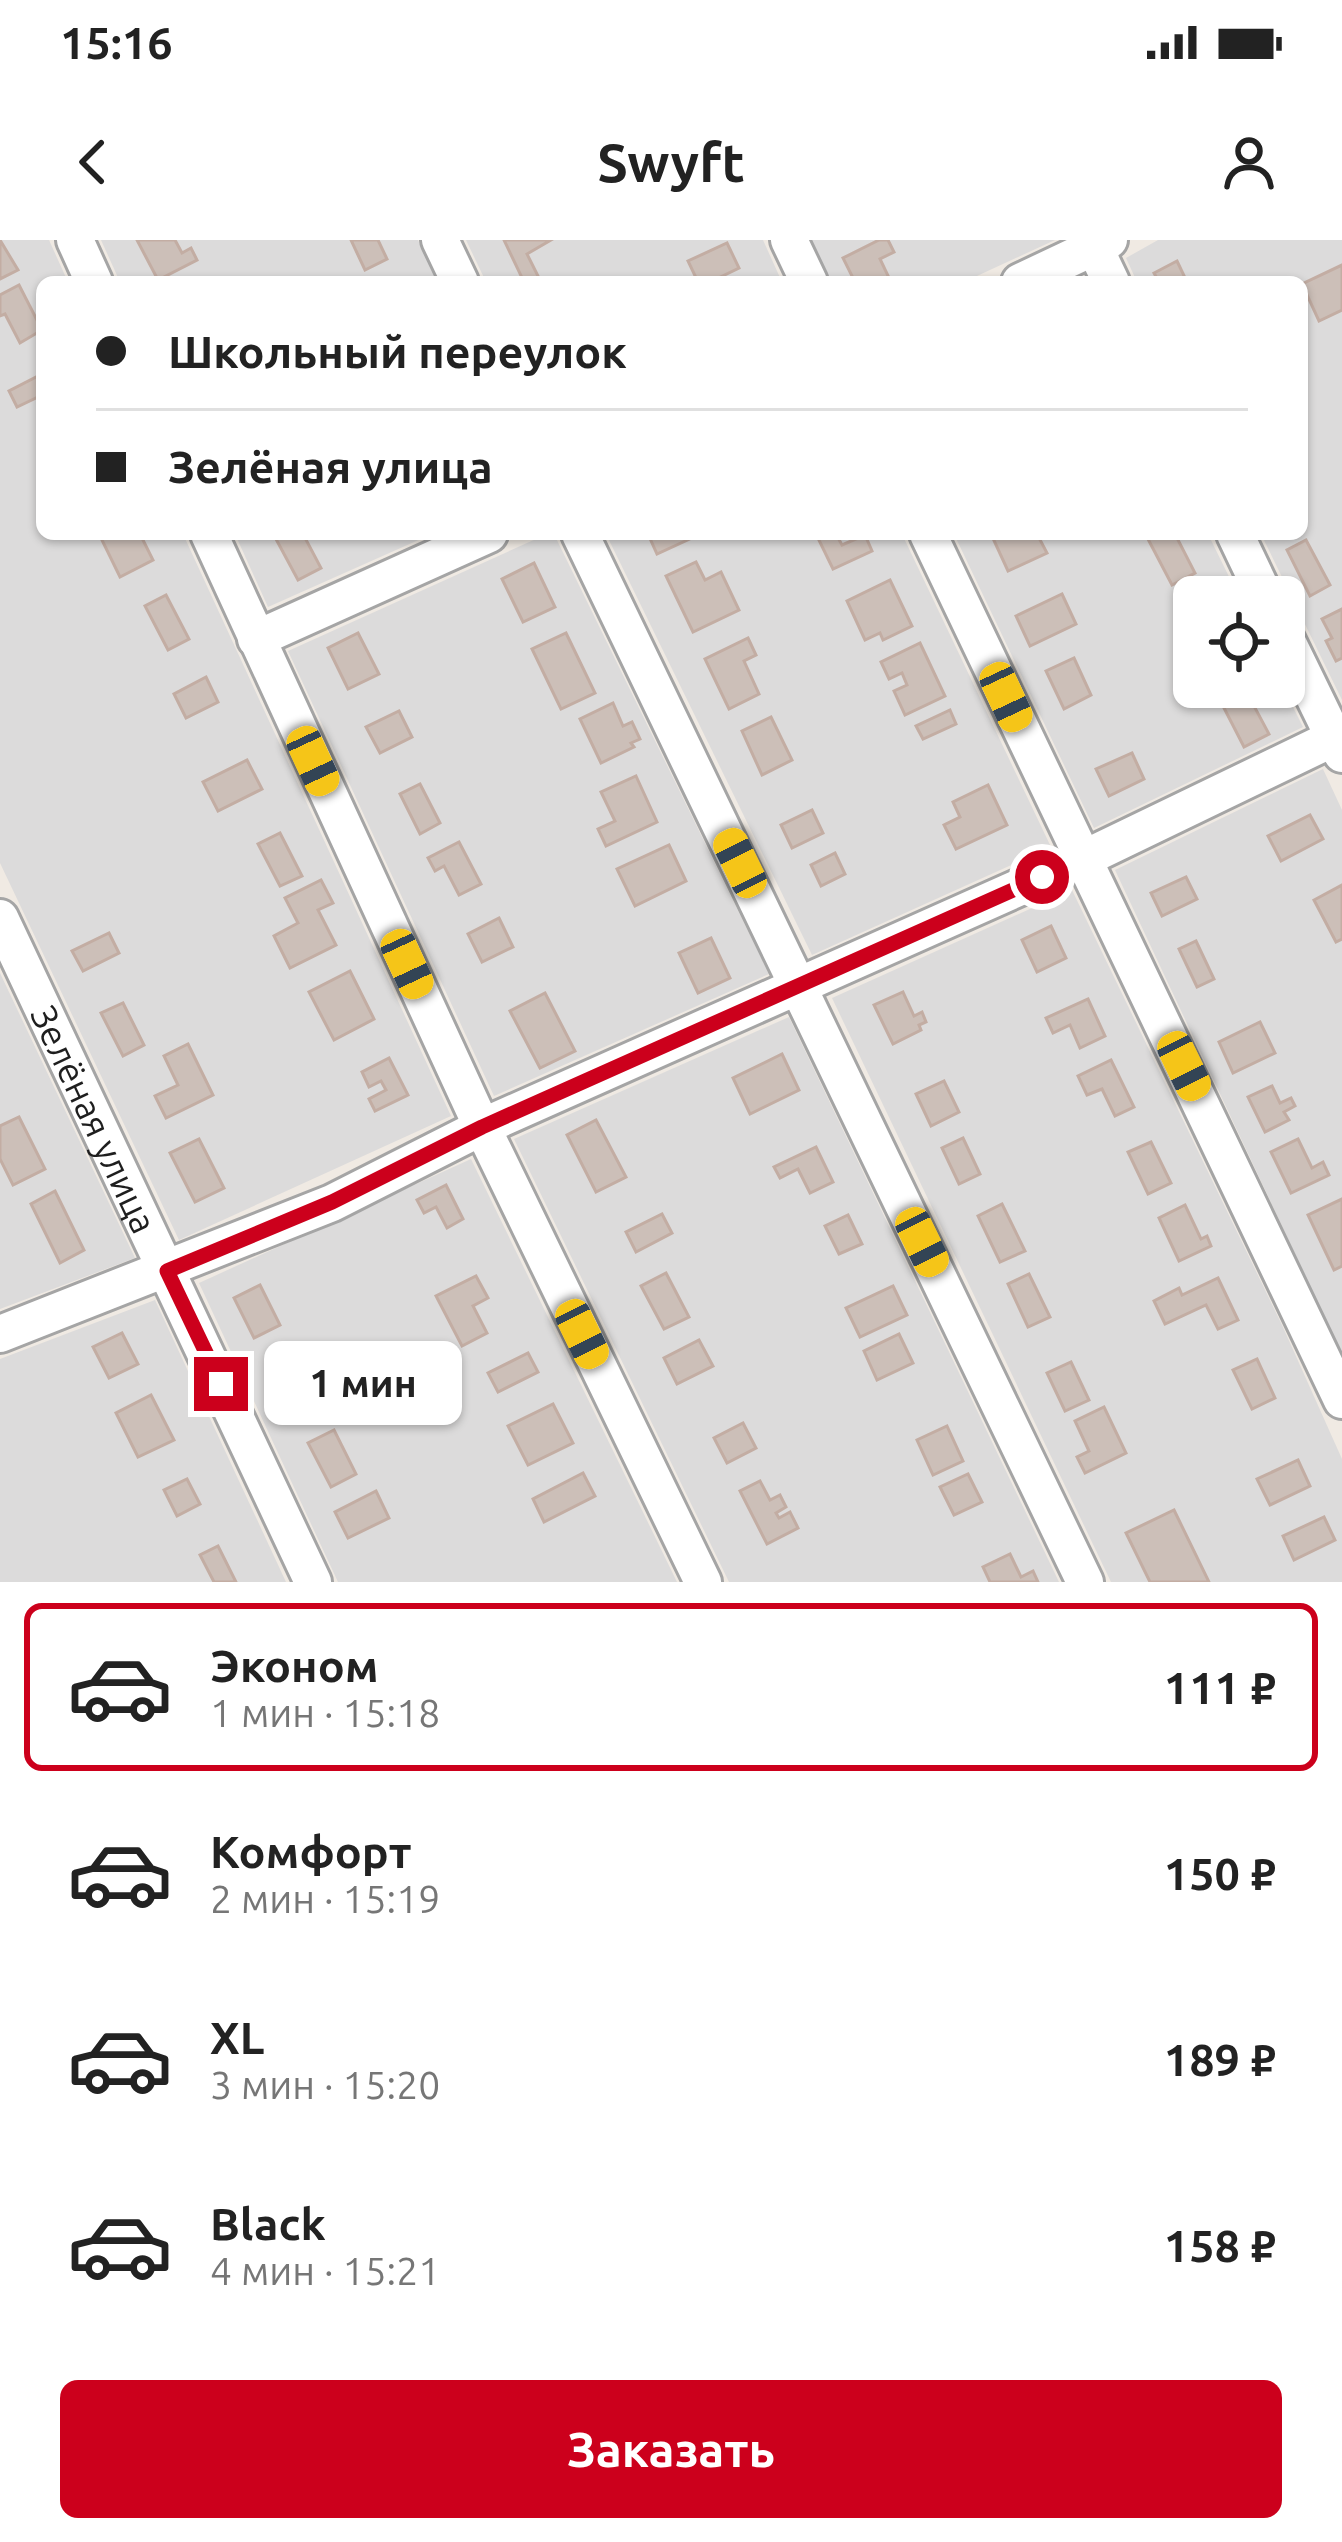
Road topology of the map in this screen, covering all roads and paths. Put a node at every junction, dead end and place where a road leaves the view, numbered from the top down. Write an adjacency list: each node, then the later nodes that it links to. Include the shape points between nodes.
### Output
1 (75, 240): 5 (street)
2 (440, 240): 6 (street)
3 (789, 240): 7 (street)
4 (1098, 243): 8 (street); 9 (street)
5 (91, 276)
6 (457, 276)
7 (805, 276)
8 (1033, 276)
9 (1109, 276)
10 (212, 540): 16 (street)
11 (476, 540): 16 (street)
12 (583, 540): 21 (street)
13 (931, 540): 19 (street)
14 (1237, 540): 15 (street)
15 (1255, 576)
16 (256, 638): 22 (street)
17 (1305, 676): 18 (street)
18 (1339, 742): 19 (street)
19 (1083, 859): 21 (street); 25 (street)
20 (0, 918): 23 (street, Зелёная улица)
21 (800, 986): 22 (street); 28 (street)
22 (482, 1127): 23 (street); 27 (street)
23 (167, 1271): 24 (street); 26 (street, Зелёная улица)
24 (0, 1334)
25 (1342, 1400)
26 (313, 1582)
27 (703, 1582)
28 (1085, 1582)

